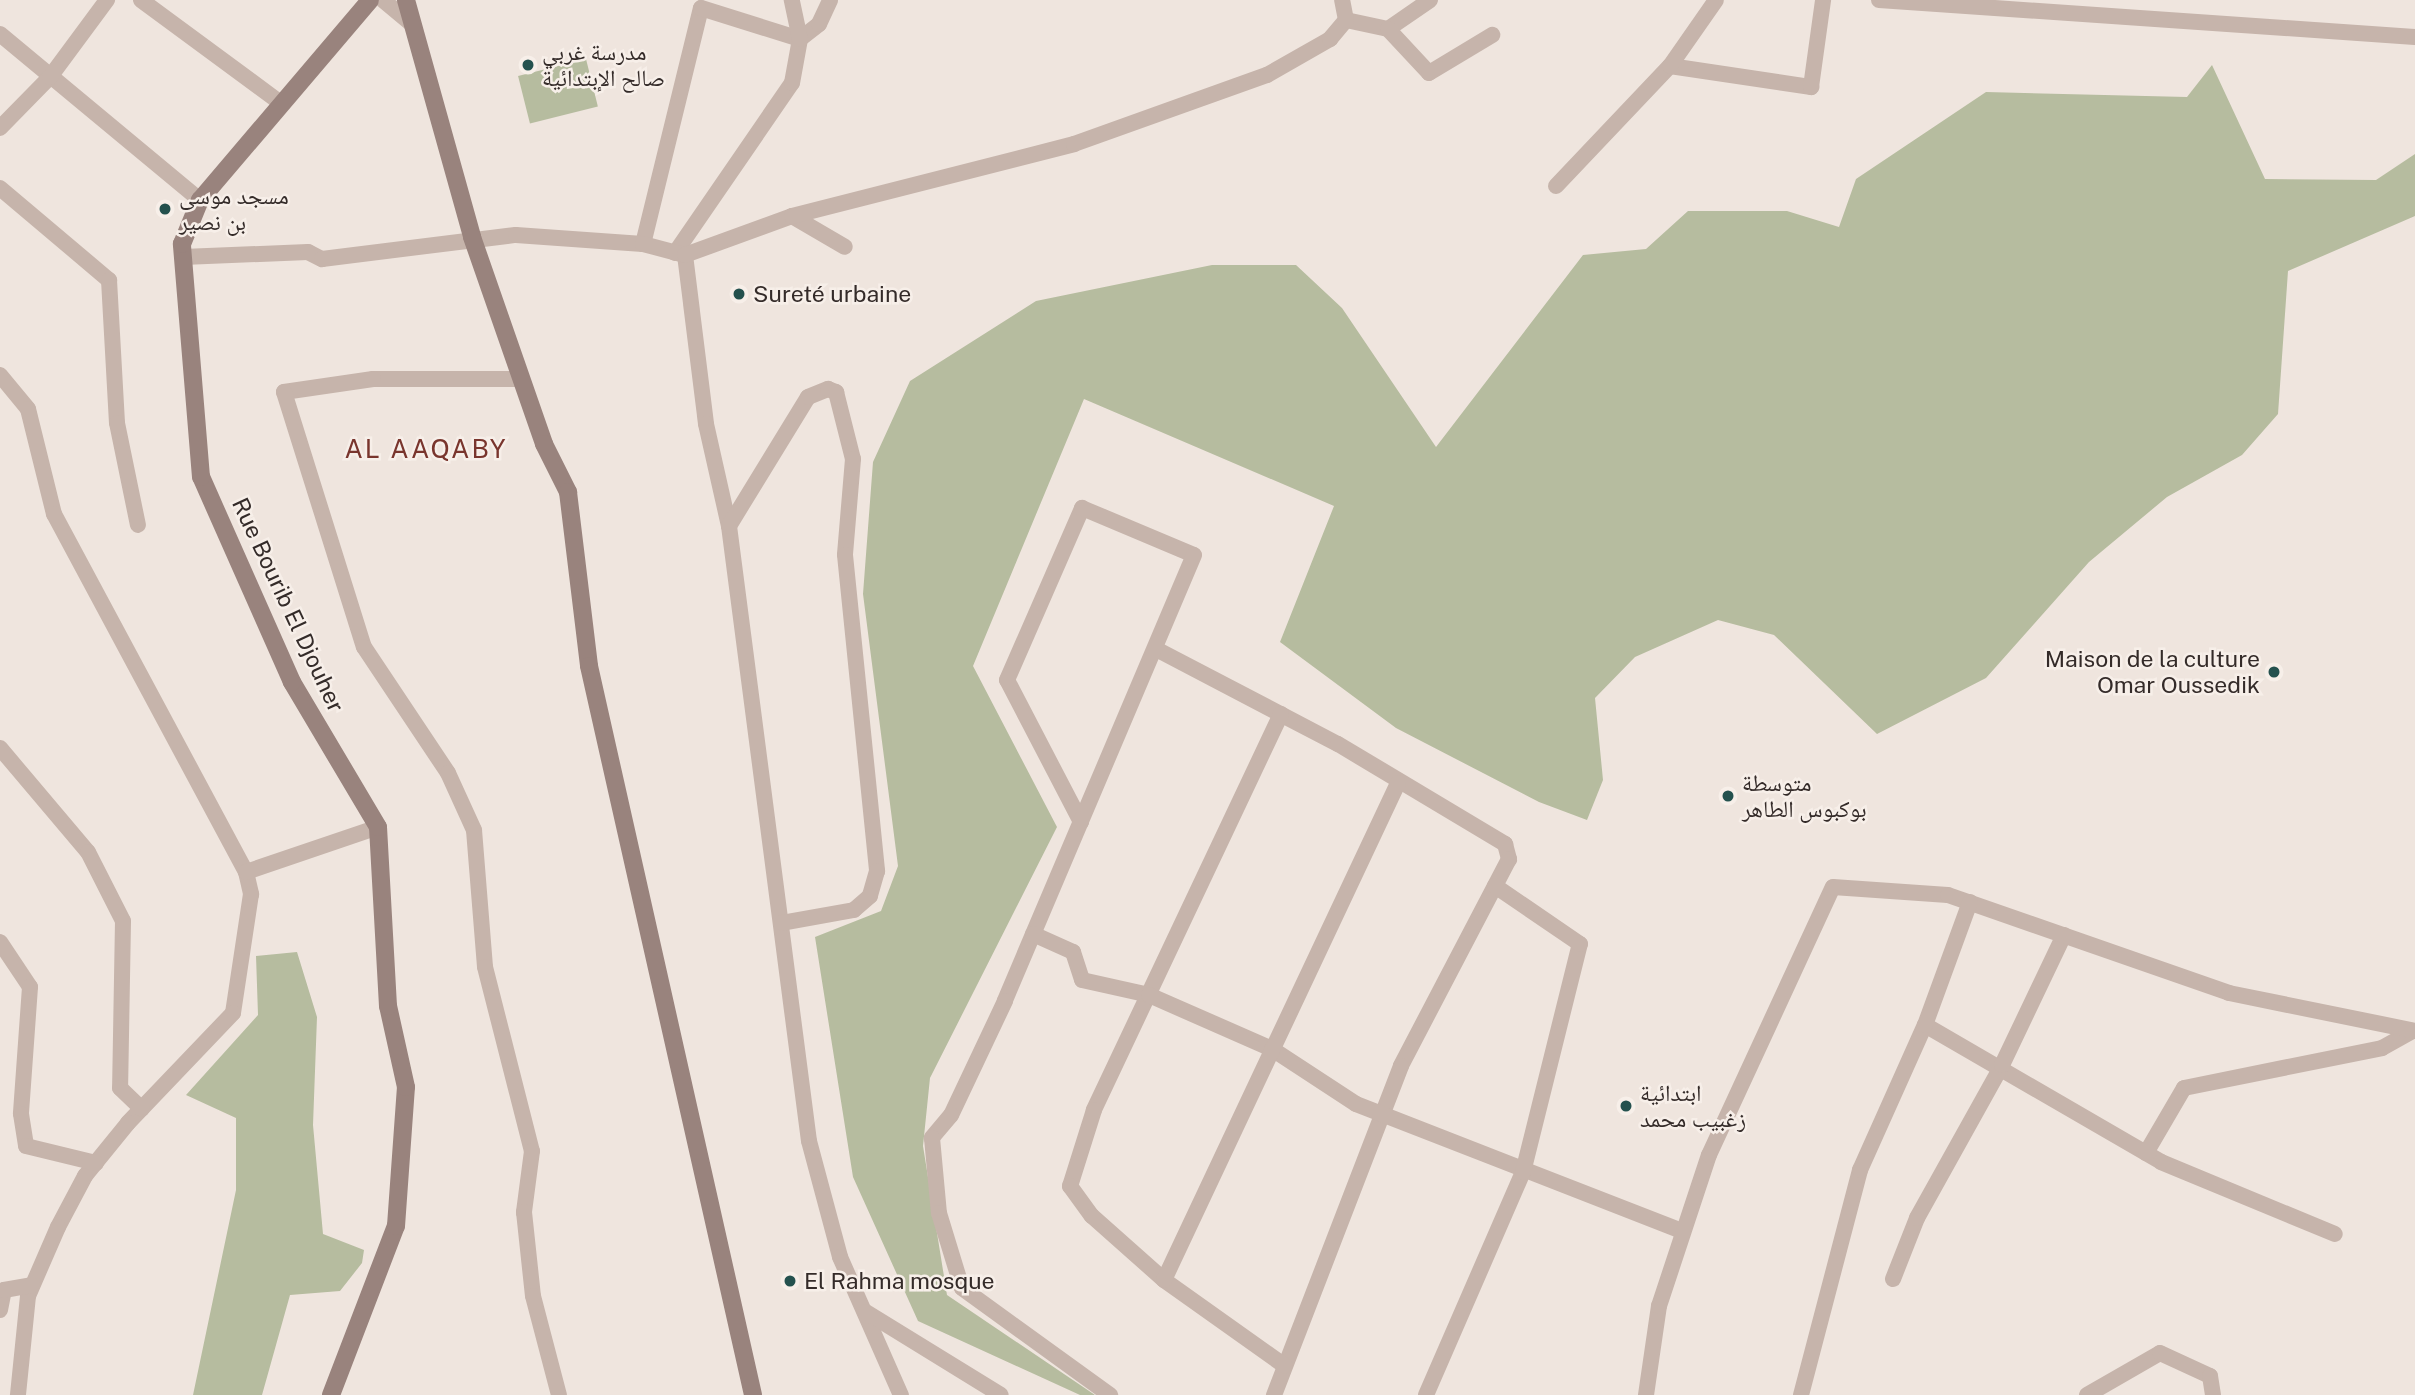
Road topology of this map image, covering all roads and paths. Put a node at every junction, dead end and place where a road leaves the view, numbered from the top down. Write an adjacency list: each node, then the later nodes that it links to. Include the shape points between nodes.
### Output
1 (107, 0): 21 (street)
2 (142, 0): 22 (street)
3 (370, 0): 22 (main road, Rue Bourib El Djouher)
4 (383, 0): 14 (street)
5 (406, 0): 14 (main road)
6 (792, 0): 19 (street)
7 (830, 0): 19 (street, via 819,24)
8 (1342, 0): 13 (street)
9 (1430, 0): 15 (street)
10 (1716, 0): 20 (street)
11 (1823, 0): 20 (street, via 1811,87)
12 (1879, 0): 18 (street)
13 (1346, 20): 15 (street); 27 (street, via 1304,57 1214,95 1073,144)
14 (412, 24): 28 (main road)
15 (1388, 29): 17 (street, via 1429,73)
16 (0, 34): 21 (street)
17 (1492, 35)
18 (2415, 37)
19 (800, 39): 29 (street, via 701,8); 31 (street, via 792,83)
20 (1671, 66): 24 (street)
21 (50, 77): 23 (street); 26 (street)
22 (282, 104): 26 (main road, Rue Bourib El Djouher)
23 (0, 128)
24 (1556, 187)
25 (0, 188): 35 (street, via 109,280 117,423)
26 (200, 200): 32 (main road, Rue Bourib El Djouher)
27 (792, 216): 30 (street); 31 (street)
28 (472, 237): 29 (street); 32 (street, via 322,259 308,252); 34 (main road)
29 (643, 244): 31 (street)
30 (845, 247)
31 (680, 254): 36 (street, via 706,424)
32 (183, 257): 42 (main road, Rue Bourib El Djouher, via 201,477 292,682)
33 (0, 374): 43 (street, via 28,409 54,514)
34 (521, 379): 71 (street, via 373,379 284,393 364,648 448,774 474,830 485,967 532,1151 524,1212 533,1296); 72 (main road, via 568,492 589,666)
35 (138, 525)
36 (730, 526): 46 (street); 46 (street, via 808,397 828,389 836,393 853,459 845,555 877,871 870,896 854,910)
37 (1156, 649): 38 (street); 41 (street); 41 (street, via 1194,555 1083,508 1007,680)
38 (1281, 714): 40 (street); 50 (street)
39 (0, 748): 55 (street, via 88,852 123,921 120,1088)
40 (1398, 783): 44 (street, via 1505,844 1507,869); 53 (street)
41 (1081, 822): 47 (street)
42 (378, 827): 43 (street); 70 (main road, Rue Bourib El Djouher, via 388,1006 406,1087 396,1226)
43 (246, 872): 55 (street, via 251,908 233,1013)
44 (1495, 887): 56 (street); 59 (street, via 1580,944)
45 (1970, 902): 48 (street); 51 (street); 60 (street, via 1915,889 1833,887 1742,1073)
46 (782, 923): 67 (street, via 809,1141 840,1257)
47 (1033, 934): 50 (street, via 1073,952 1083,980); 75 (street, via 951,1115 932,1138 939,1213 962,1288)
48 (2064, 935): 52 (street, via 2229,993); 54 (street)
49 (0, 942): 58 (street, via 30,987 21,1114 26,1146)
50 (1149, 995): 53 (street); 63 (street, via 1094,1110 1070,1186 1093,1216)
51 (1925, 1025): 54 (street); 79 (street, via 1860,1170)
52 (2414, 1031): 57 (street, via 2371,1050 2185,1088)
53 (1272, 1049): 56 (street); 63 (street)
54 (2002, 1065): 57 (street); 62 (street, via 1917,1218)
55 (142, 1109): 58 (street)
56 (1381, 1114): 59 (street); 68 (street)
57 (2146, 1153): 61 (street)
58 (96, 1163): 64 (street)
59 (1523, 1172): 60 (street); 77 (street)
60 (1681, 1231): 78 (street, via 1659,1306)
61 (2335, 1234)
62 (1893, 1279)
63 (1164, 1280): 68 (street)
64 (32, 1285): 65 (street); 69 (street)
65 (2, 1286): 66 (street)
66 (0, 1310)
67 (865, 1312): 73 (street); 74 (street)
68 (1285, 1366): 76 (street)
69 (18, 1395)
70 (331, 1395)
71 (559, 1395)
72 (753, 1395)
73 (901, 1395)
74 (1001, 1395)
75 (1110, 1395)
76 (1274, 1395)
77 (1426, 1395)
78 (1646, 1395)
79 (1801, 1395)
80 (2087, 1395): 81 (street, via 2160,1353 2210,1376)
81 (2213, 1395)

